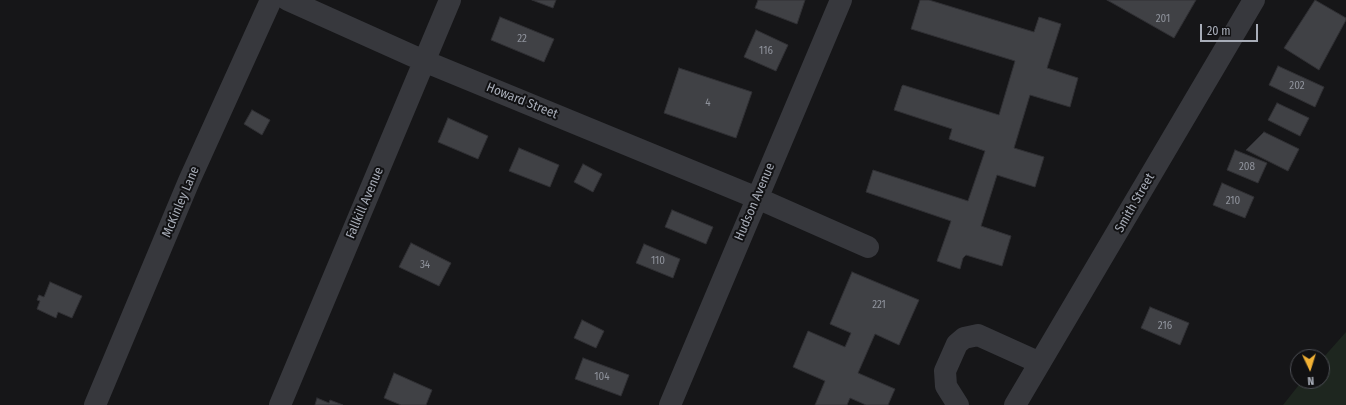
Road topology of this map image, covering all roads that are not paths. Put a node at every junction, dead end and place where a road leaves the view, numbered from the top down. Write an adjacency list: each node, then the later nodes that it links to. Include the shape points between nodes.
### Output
1 (271, 0): 10 (street, McKinley Lane, via 189,181)
2 (288, 0): 6 (street, Howard Street)
3 (450, 0): 6 (street, Fallkill Avenue)
4 (841, 0): 7 (street, Hudson Avenue)
5 (1250, 1): 9 (street, Smith Street)
6 (424, 61): 7 (street, Howard Street); 11 (street, Fallkill Avenue)
7 (757, 198): 8 (street, Howard Street); 12 (street, Hudson Avenue)
8 (868, 247)
9 (1040, 363): 13 (street, via 978,335 964,338 957,344 945,371 946,386); 14 (street, Smith Street)
10 (95, 405)
11 (280, 405)
12 (670, 405)
13 (958, 405)
14 (1015, 405)

